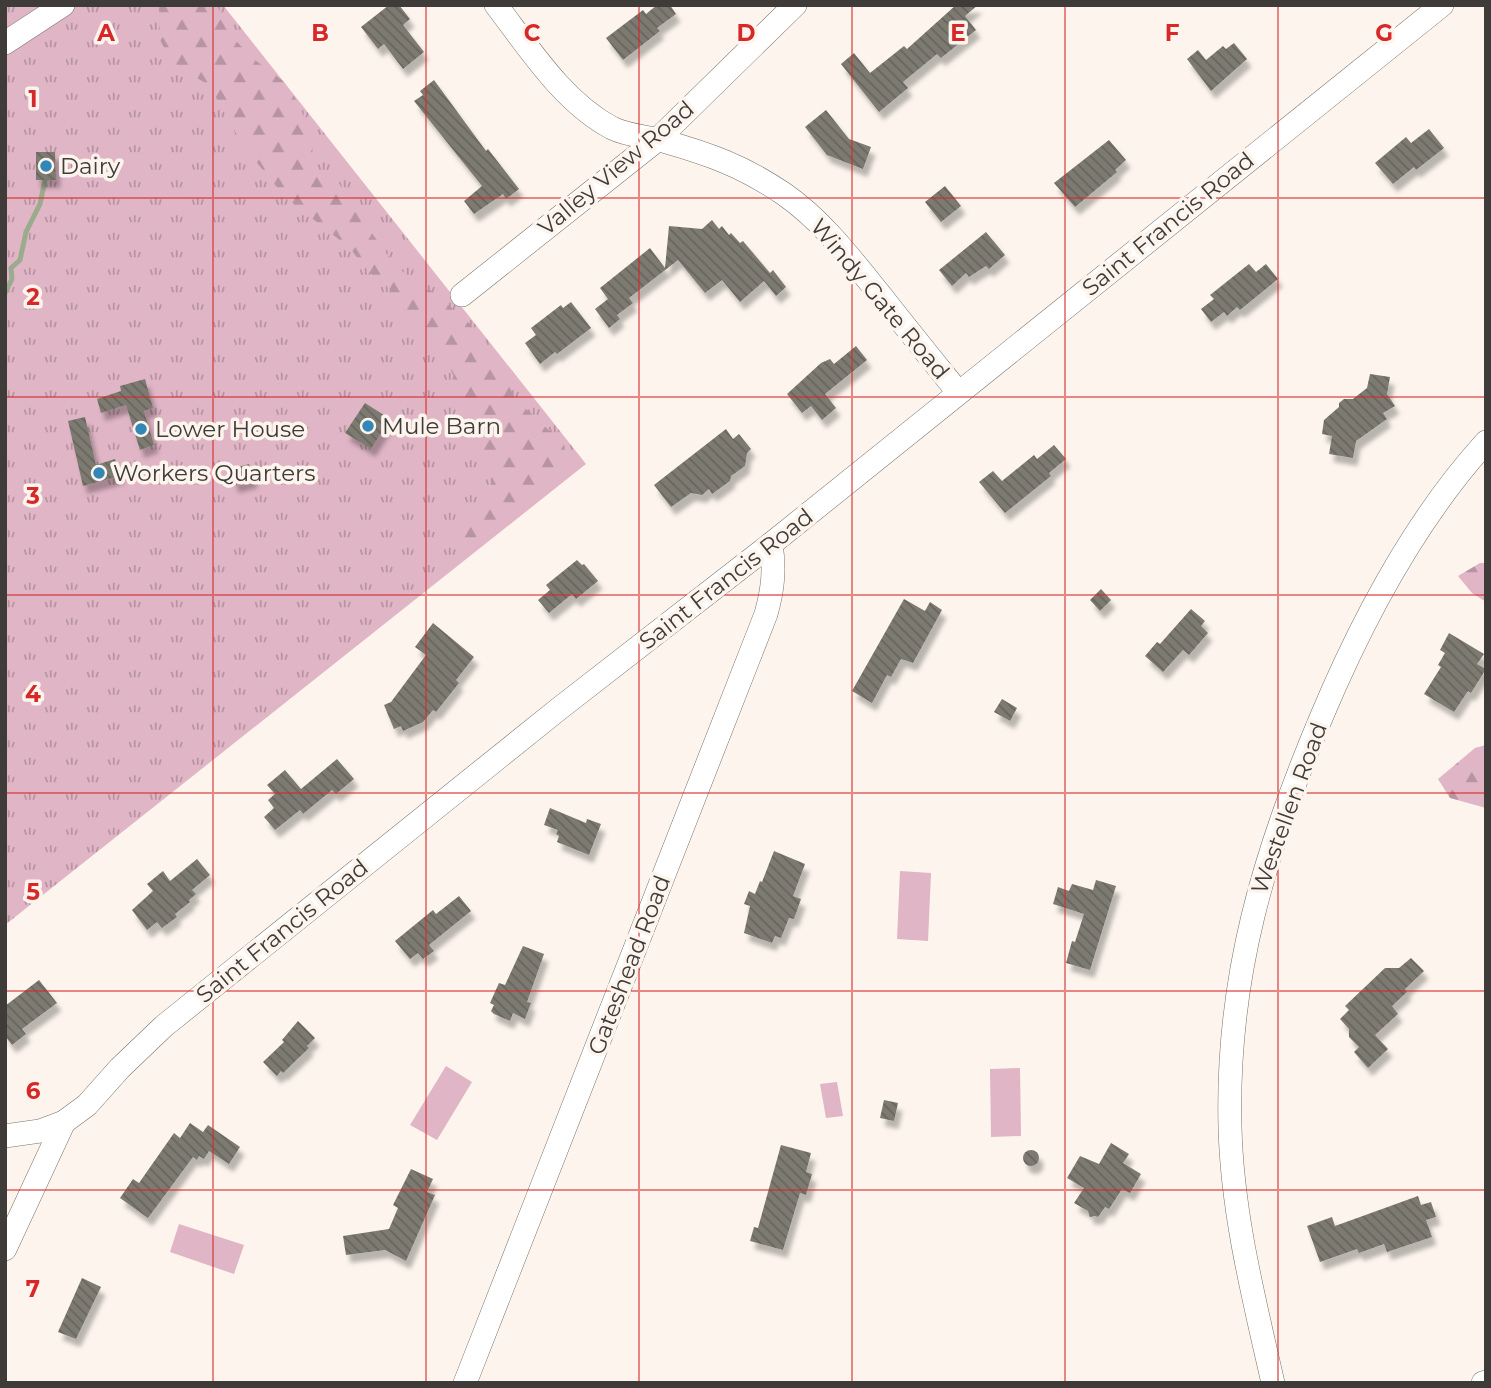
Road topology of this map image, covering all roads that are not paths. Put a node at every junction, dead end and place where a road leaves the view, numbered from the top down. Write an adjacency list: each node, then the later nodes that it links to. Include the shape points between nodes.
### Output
1 (63, 5): 5 (street)
2 (496, 5): 6 (street, Windy Gate Road, via 539,61 589,113 612,128)
3 (795, 5): 6 (street, Valley View Road)
4 (1442, 5): 8 (street, Saint Francis Road)
5 (5, 43)
6 (657, 140): 7 (street, Valley View Road); 8 (street, Windy Gate Road, via 714,156 751,173 818,221)
7 (462, 295)
8 (958, 392): 10 (street, Saint Francis Road)
9 (1486, 442): 15 (street, Westellen Road, via 1413,540 1363,627 1289,796 1252,914 1236,1010 1230,1127 1242,1234)
10 (771, 544): 11 (street, Saint Francis Road, via 163,1026 87,1105); 14 (street, Gateshead Road, via 775,569 766,614)
11 (64, 1122): 12 (street, Saint Francis Road); 13 (street)
12 (5, 1136)
13 (5, 1249)
14 (465, 1383)
15 (1273, 1383)

